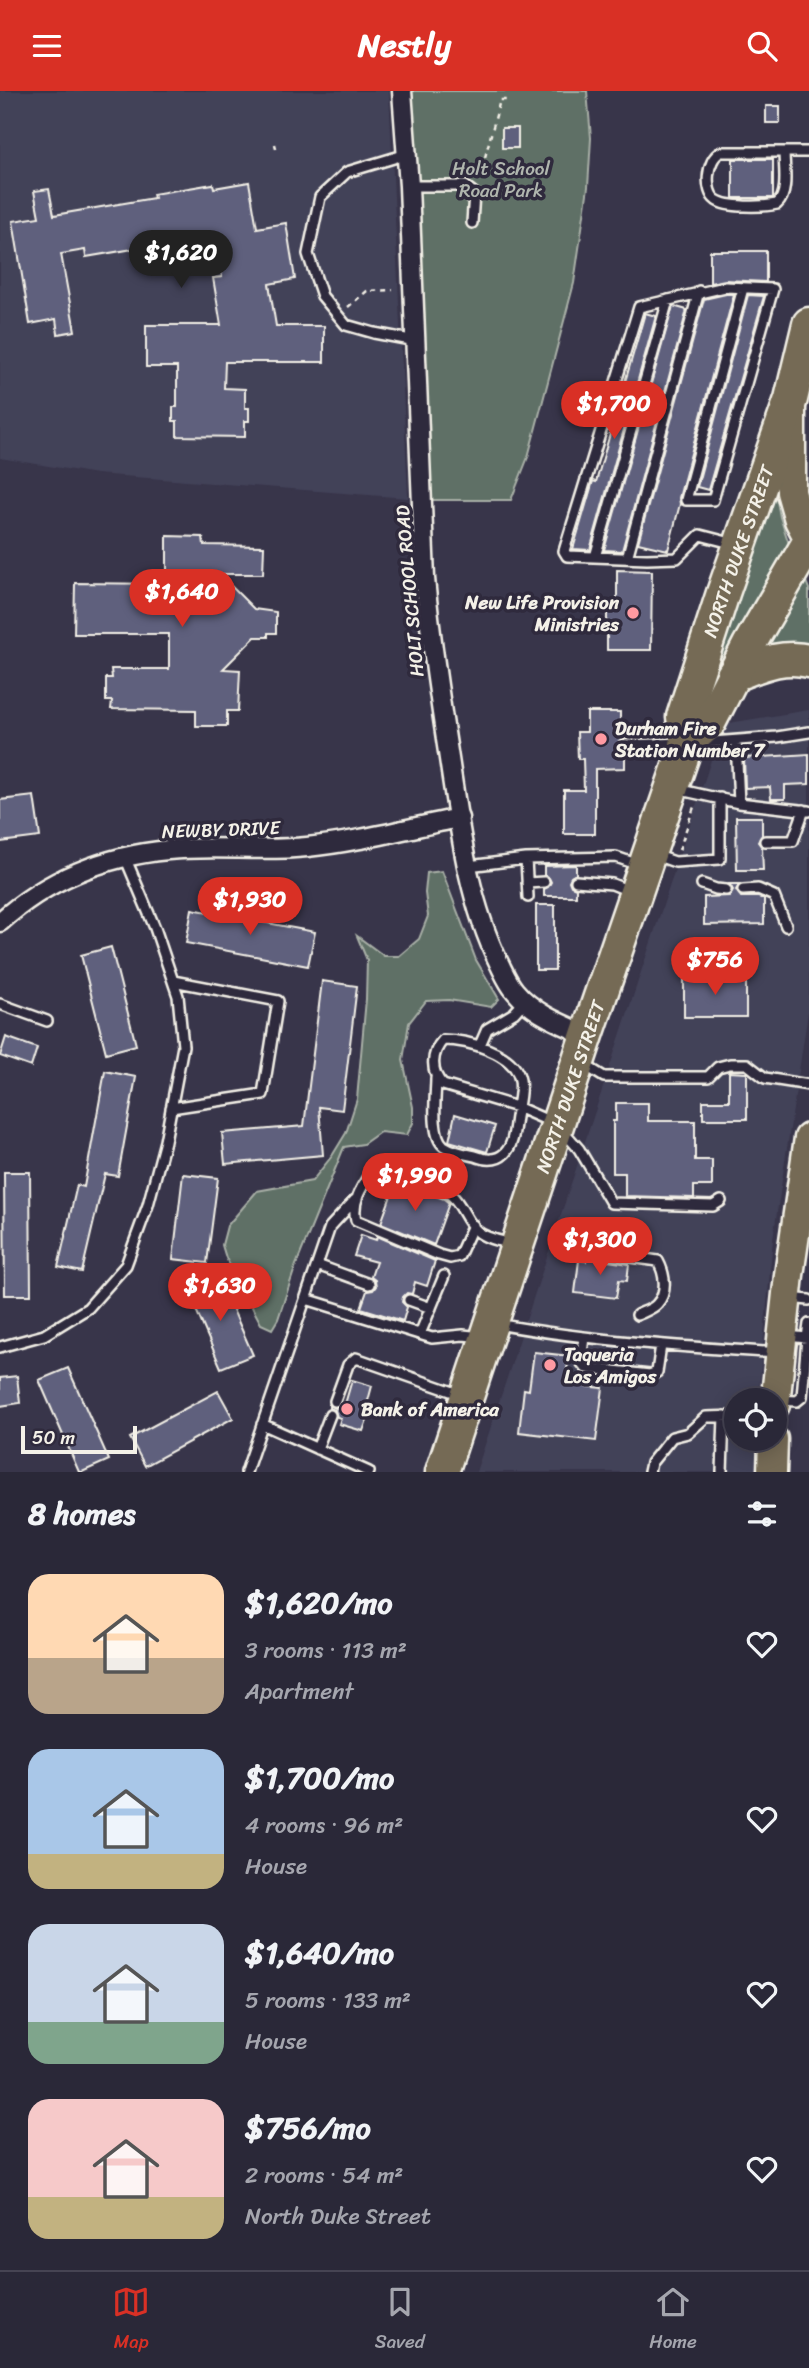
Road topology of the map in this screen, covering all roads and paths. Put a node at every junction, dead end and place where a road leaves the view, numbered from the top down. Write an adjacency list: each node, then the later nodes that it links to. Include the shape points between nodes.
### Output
1 (401, 91): 7 (street, HOLT SCHOOL ROAD)
2 (506, 100): 8 (path, via 500,100 483,165 475,171)
3 (275, 144): 4 (path)
4 (277, 152)
5 (784, 152): 5 (lane, via 717,153 709,165 710,193 729,205 777,204 784,193); 6 (lane)
6 (809, 152)
7 (407, 154): 9 (street, HOLT SCHOOL ROAD); 17 (lane, via 347,172 320,197 308,254 322,296 346,325)
8 (450, 173)
9 (409, 186): 10 (lane, via 465,186 474,193); 17 (street, HOLT SCHOOL ROAD)
10 (472, 223)
11 (743, 288): 11 (lane, via 773,289 713,500 686,500); 13 (lane)
12 (393, 290): 15 (path, via 367,291)
13 (699, 291): 14 (lane); 22 (lane)
14 (668, 300): 21 (lane); 21 (lane, via 639,307 564,551 567,556)
15 (348, 307)
16 (809, 324): 18 (highway, NORTH DUKE STREET)
17 (416, 341): 33 (street, HOLT SCHOOL ROAD, via 428,613)
18 (791, 399): 19 (main road, via 791,492); 20 (highway, NORTH DUKE STREET)
19 (809, 541): 24 (highway, NORTH DUKE STREET)
20 (740, 545): 22 (lane, via 700,535 677,558); 27 (highway, NORTH DUKE STREET, via 683,717)
21 (594, 557): 22 (lane)
22 (627, 558)
23 (809, 660): 24 (highway, via 770,661)
24 (733, 675): 27 (highway, NORTH DUKE STREET, via 709,723)
25 (809, 732): 26 (lane)
26 (736, 741): 27 (lane); 31 (lane)
27 (687, 743): 28 (lane); 29 (highway, NORTH DUKE STREET)
28 (625, 745)
29 (684, 791): 30 (lane); 38 (highway, NORTH DUKE STREET); 38 (path)
30 (720, 798): 31 (lane); 38 (lane, via 720,859)
31 (739, 803): 32 (lane)
32 (807, 811): 34 (lane, via 793,841)
33 (458, 818): 35 (street, NEWBY DRIVE, via 308,847 170,850); 37 (street, HOLT SCHOOL ROAD)
34 (765, 841)
35 (125, 857): 46 (street, NEWBY DRIVE, via 77,872 39,891); 48 (lane)
36 (526, 859): 37 (lane); 38 (lane, via 616,857); 41 (lane)
37 (468, 866): 49 (street, HOLT SCHOOL ROAD, via 491,946 509,983)
38 (651, 869): 39 (lane, via 612,884); 53 (highway, NORTH DUKE STREET)
39 (576, 881)
40 (544, 882): 41 (lane)
41 (527, 883): 45 (lane)
42 (702, 884): 43 (lane)
43 (726, 890)
44 (743, 890): 47 (lane, via 774,895)
45 (528, 897)
46 (0, 922)
47 (786, 926)
48 (173, 981): 57 (lane, via 183,1045); 57 (lane, via 278,1001 263,1094)
49 (525, 1001): 52 (lane, via 487,1029); 53 (street, HOLT SCHOOL ROAD)
50 (0, 1004): 51 (lane)
51 (47, 1021)
52 (480, 1045): 54 (lane, via 443,1040 435,1049); 56 (lane, via 515,1068 520,1080)
53 (583, 1048): 55 (lane, via 604,1077 708,1077 718,1067 747,1064 765,1078); 58 (highway, NORTH DUKE STREET)
54 (436, 1078): 56 (lane, via 443,1085); 56 (lane, via 435,1123 441,1144 449,1149 485,1160 505,1153 512,1142)
55 (809, 1085)
56 (517, 1107): 58 (lane)
57 (171, 1108): 79 (lane, via 148,1205 126,1265 88,1308 44,1335)
58 (558, 1125): 61 (lane, via 579,1149 611,1203 713,1206); 65 (highway, NORTH DUKE STREET)
59 (809, 1138): 62 (main road)
60 (355, 1199): 63 (lane, via 373,1169 379,1168 450,1195); 63 (lane, via 356,1220 450,1258 459,1256); 66 (lane, via 330,1227)
61 (721, 1201)
62 (803, 1221): 70 (main road)
63 (473, 1225): 65 (lane, via 495,1240)
64 (573, 1243): 73 (lane, via 589,1251 658,1261 664,1288 657,1304)
65 (518, 1245): 75 (highway, NORTH DUKE STREET)
66 (317, 1265): 68 (lane); 69 (lane)
67 (444, 1276): 72 (lane)
68 (369, 1284)
69 (306, 1299): 76 (lane); 88 (lane)
70 (797, 1299): 80 (main road)
71 (410, 1300): 72 (lane)
72 (431, 1308): 76 (lane)
73 (637, 1315)
74 (809, 1324): 80 (lane)
75 (489, 1330): 76 (lane, via 432,1338); 77 (lane); 83 (highway, NORTH DUKE STREET)
76 (420, 1334)
77 (584, 1337): 78 (lane); 78 (lane, via 581,1362 586,1368 650,1375 657,1372)
78 (661, 1345): 80 (lane)
79 (0, 1347)
80 (790, 1351): 81 (lane); 82 (main road)
81 (806, 1387): 85 (lane, via 797,1401)
82 (780, 1388)
83 (467, 1397): 84 (lane, via 356,1358 348,1364); 93 (highway, NORTH DUKE STREET)
84 (335, 1401)
85 (787, 1401)
86 (330, 1415): 89 (lane)
87 (724, 1416): 94 (lane, via 706,1417 688,1433 666,1441); 95 (lane)
88 (262, 1424): 89 (lane); 91 (lane)
89 (317, 1449): 92 (lane)
90 (773, 1451): 96 (main road)
91 (246, 1472)
92 (369, 1472)
93 (442, 1472)
94 (649, 1472)
95 (722, 1472)
96 (772, 1472)

